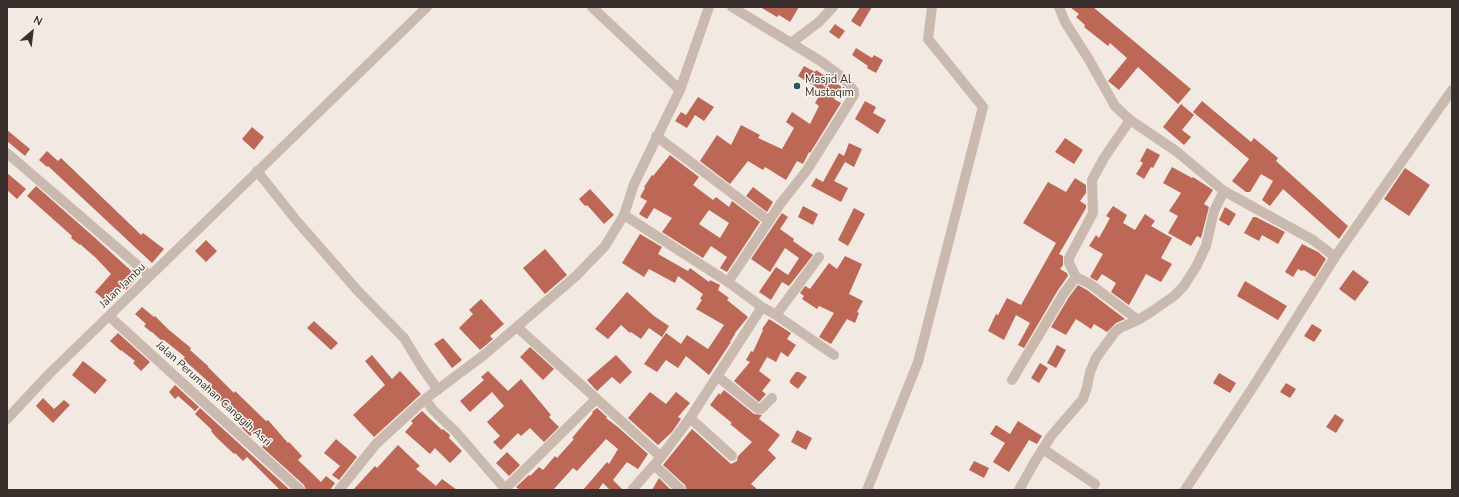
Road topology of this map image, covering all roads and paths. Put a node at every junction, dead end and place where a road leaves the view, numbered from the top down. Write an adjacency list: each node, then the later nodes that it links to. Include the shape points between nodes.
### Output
1 (427, 7): 14 (street, Jalan Jambu)
2 (592, 7): 9 (street)
3 (708, 7): 9 (street)
4 (732, 7): 8 (street)
5 (833, 7): 8 (street, via 819,22)
6 (932, 7): 47 (street, via 928,39 983,107 918,362)
7 (1059, 7): 11 (street, via 1065,22 1115,106)
8 (791, 43): 17 (street, via 843,78 854,91 854,95 807,170)
9 (680, 90): 12 (street)
10 (1452, 90): 19 (street)
11 (1130, 120): 15 (street, via 1176,151); 21 (street, via 1092,180 1093,213 1069,258)
12 (656, 136): 16 (street, via 634,184); 17 (street)
13 (7, 153): 20 (street)
14 (256, 171): 20 (street, Jalan Jambu); 31 (street, via 337,267 404,338)
15 (1224, 191): 19 (street, via 1313,240); 26 (street, via 1213,215 1206,246 1183,287)
16 (624, 215): 22 (street); 27 (street, via 605,246 576,276)
17 (769, 221): 22 (street)
18 (819, 257): 24 (street)
19 (1335, 257): 49 (street)
20 (150, 276): 25 (street, Jalan Jambu)
21 (1076, 277): 26 (street, via 1090,284); 30 (street)
22 (728, 282): 23 (street)
23 (762, 307): 24 (street); 29 (street)
24 (776, 315): 28 (street)
25 (109, 316): 36 (street, Jalan Jambu); 42 (street, Jalan Perumahan Canggih Asri)
26 (1138, 320): 37 (street, via 1120,328 1104,346 1090,372 1083,399)
27 (517, 327): 31 (street); 34 (street)
28 (834, 356)
29 (717, 376): 32 (street, via 758,409); 35 (street)
30 (1012, 380)
31 (438, 390): 33 (street)
32 (772, 398)
33 (424, 399): 43 (street, via 376,444); 44 (street)
34 (596, 399): 39 (street); 44 (street)
35 (690, 418): 38 (street); 39 (street)
36 (7, 419)
37 (1043, 449): 41 (street); 48 (street)
38 (732, 456)
39 (661, 457): 40 (street)
40 (654, 465): 45 (street); 46 (street)
41 (1095, 484)
42 (300, 490)
43 (339, 490)
44 (506, 490)
45 (632, 490)
46 (681, 490)
47 (867, 490)
48 (1019, 490)
49 (1185, 490)

